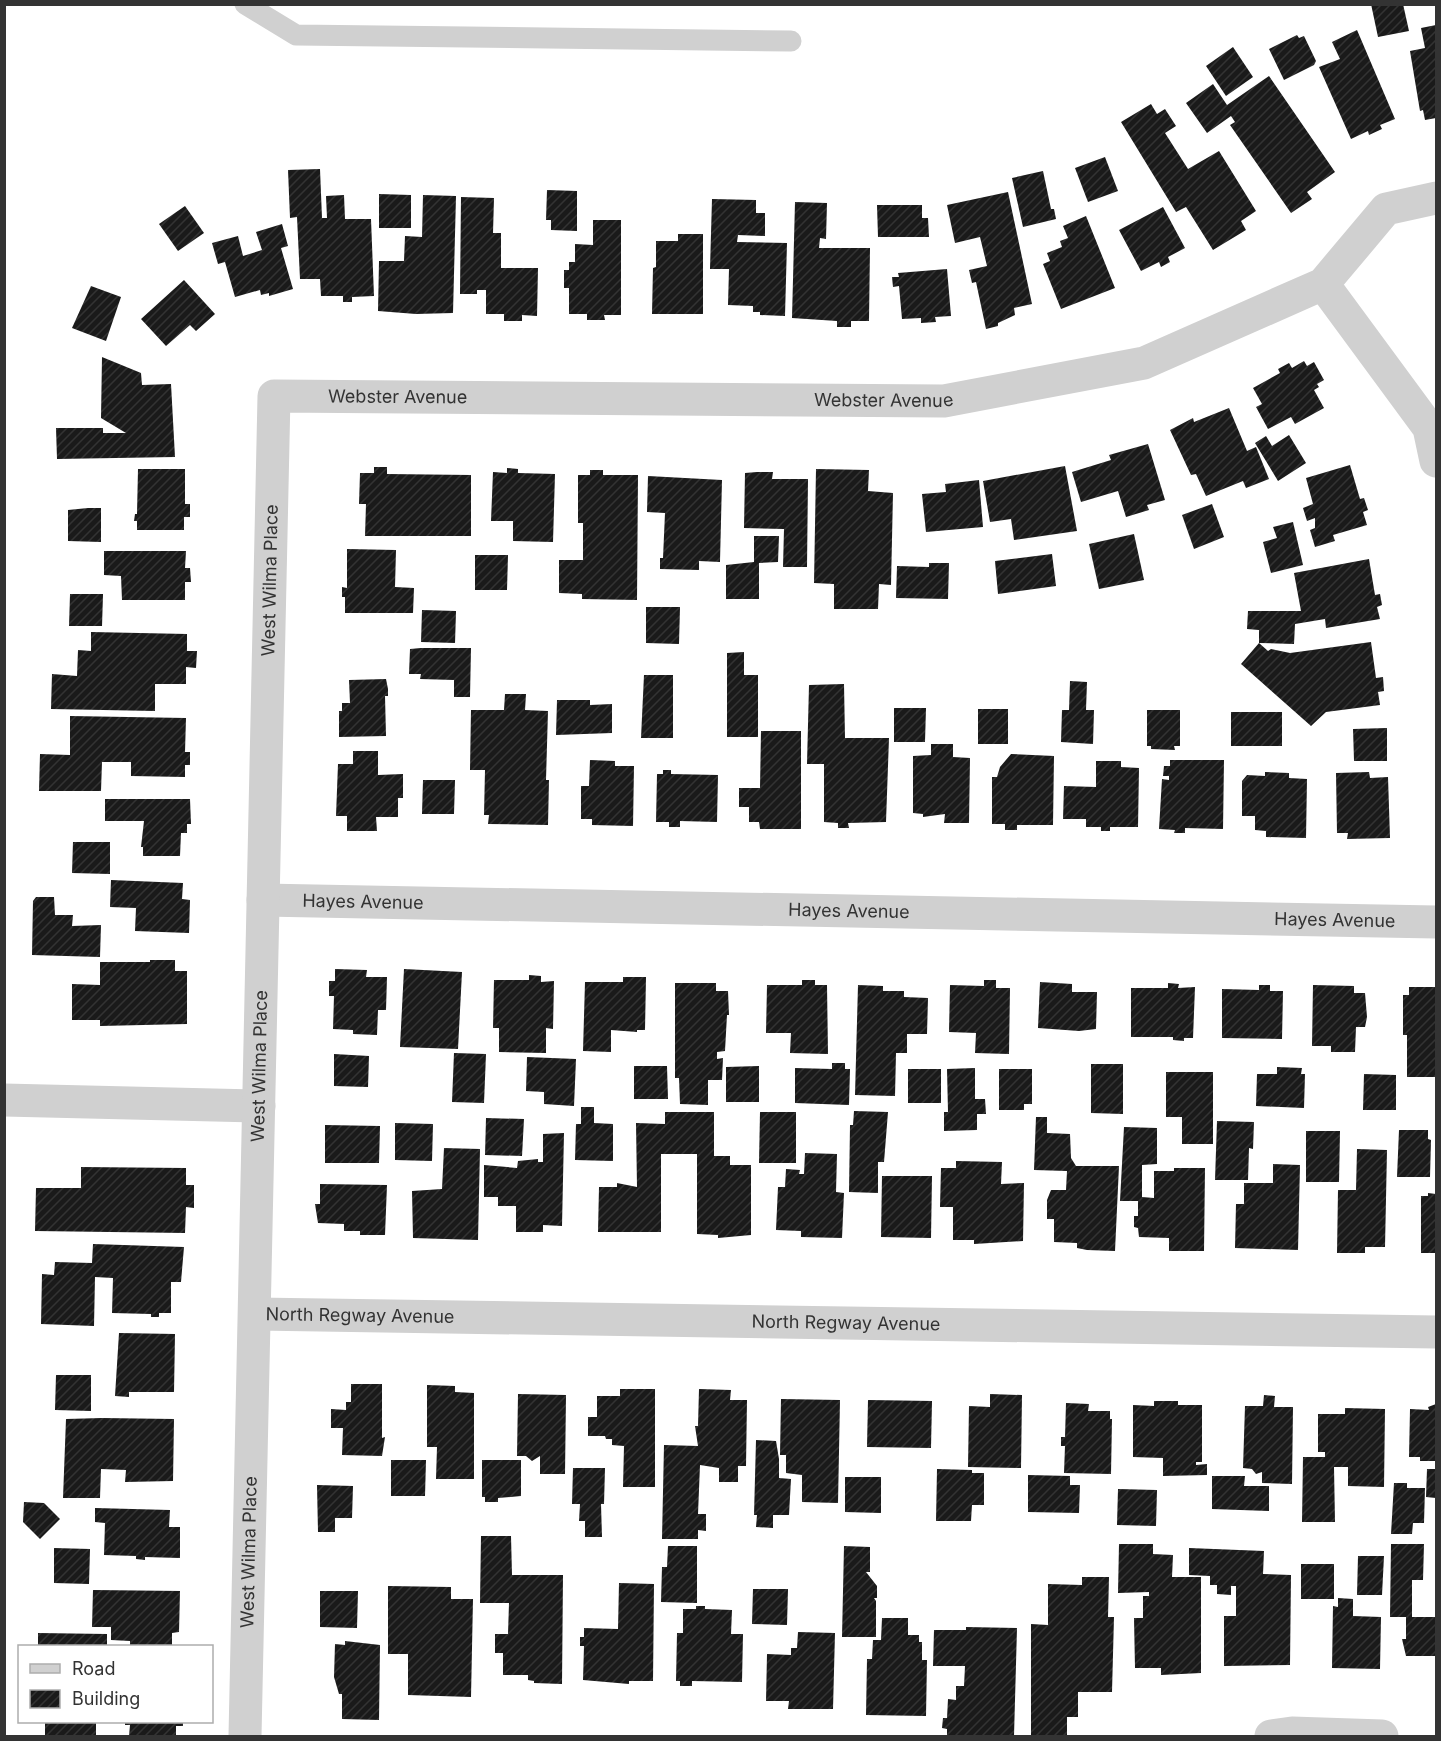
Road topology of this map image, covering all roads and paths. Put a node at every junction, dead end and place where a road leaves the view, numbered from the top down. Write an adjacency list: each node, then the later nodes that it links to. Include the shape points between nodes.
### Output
1 (245, 4): 2 (lane, via 296,35)
2 (791, 41)
3 (1437, 198): 4 (street, Webster Avenue, via 1386,209)
4 (1323, 285): 5 (street, Webster Avenue, via 1143,363 944,401); 6 (street, via 1429,428)
5 (274, 396): 7 (street, West Wilma Place)
6 (1437, 461)
7 (263, 900): 8 (street, Hayes Avenue); 10 (street, West Wilma Place)
8 (1437, 922)
9 (4, 1100): 10 (street)
10 (259, 1106): 11 (street, West Wilma Place)
11 (256, 1314): 12 (street, North Regway Avenue); 13 (street, West Wilma Place)
12 (1437, 1332)
13 (245, 1737)
14 (1271, 1737): 15 (street, via 1292,1733)
15 (1382, 1737)

